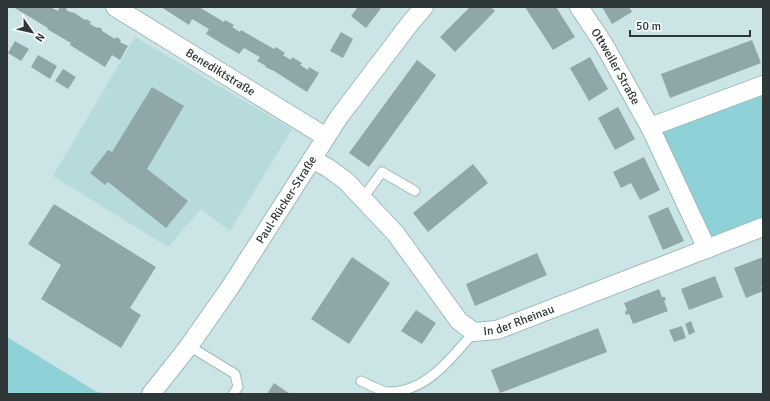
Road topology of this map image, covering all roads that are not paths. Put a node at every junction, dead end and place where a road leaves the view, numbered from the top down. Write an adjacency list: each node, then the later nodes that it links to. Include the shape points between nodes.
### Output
1 (115, 7): 6 (street, Benediktstraße)
2 (424, 7): 6 (street, Paul-Rücker-Straße, via 410,22)
3 (580, 7): 5 (street, Ottweiler Straße)
4 (763, 85): 5 (street)
5 (650, 127): 11 (street, Ottweiler Straße)
6 (326, 137): 7 (street, Paul-Rücker-Straße)
7 (312, 158): 9 (street, In der Rheinau, via 346,181); 13 (street, Paul-Rücker-Straße, via 231,286)
8 (415, 191): 9 (lane, via 382,172)
9 (362, 198): 12 (street, In der Rheinau, via 396,234 459,321)
10 (763, 227): 11 (street, In der Rheinau)
11 (707, 249): 12 (street, In der Rheinau, via 497,330)
12 (474, 332): 14 (lane, via 434,375 414,388 388,392)
13 (189, 346): 15 (street, Paul-Rücker-Straße); 16 (lane, via 235,374 238,387)
14 (361, 382)
15 (151, 394)
16 (233, 394)

